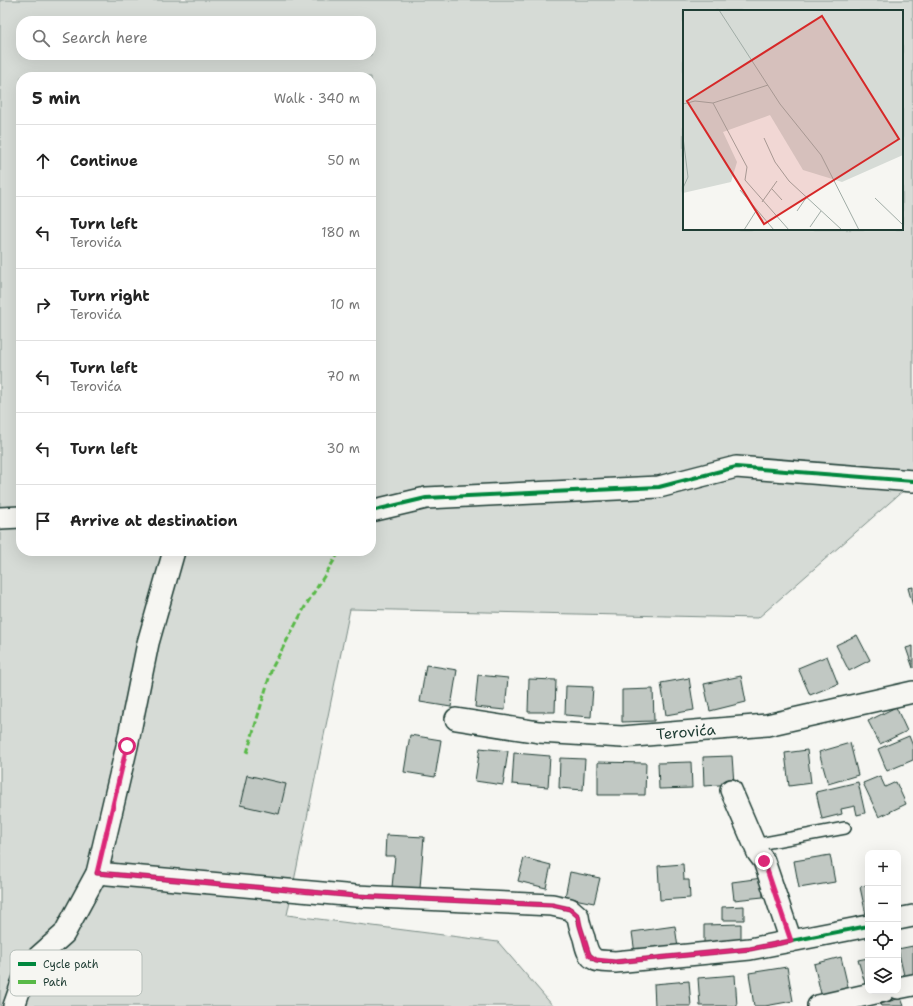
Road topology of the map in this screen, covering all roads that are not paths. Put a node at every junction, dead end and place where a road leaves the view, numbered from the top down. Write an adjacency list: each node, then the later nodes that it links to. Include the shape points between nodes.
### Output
1 (913, 481): 2 (street, via 736,468 659,487 426,498)
2 (376, 510)
3 (16, 517): 4 (street)
4 (0, 518)
5 (173, 556): 11 (street, via 148,643)
6 (913, 692): 7 (street, Terovića, via 767,726 622,737 539,732)
7 (456, 719)
8 (731, 790): 10 (street)
9 (845, 828): 10 (lane)
10 (754, 844): 15 (street, via 764,861)
11 (97, 873): 15 (street, via 356,896 552,905 570,909 578,916 589,955 596,960 615,962 750,949); 16 (street, via 64,934)
12 (913, 916): 13 (street)
13 (901, 918)
14 (865, 927): 15 (street)
15 (791, 941)
16 (46, 950)
17 (913, 984): 18 (street)
18 (901, 987)
19 (871, 994): 22 (street)
20 (18, 996): 21 (street)
21 (14, 1006)
22 (820, 1006)

